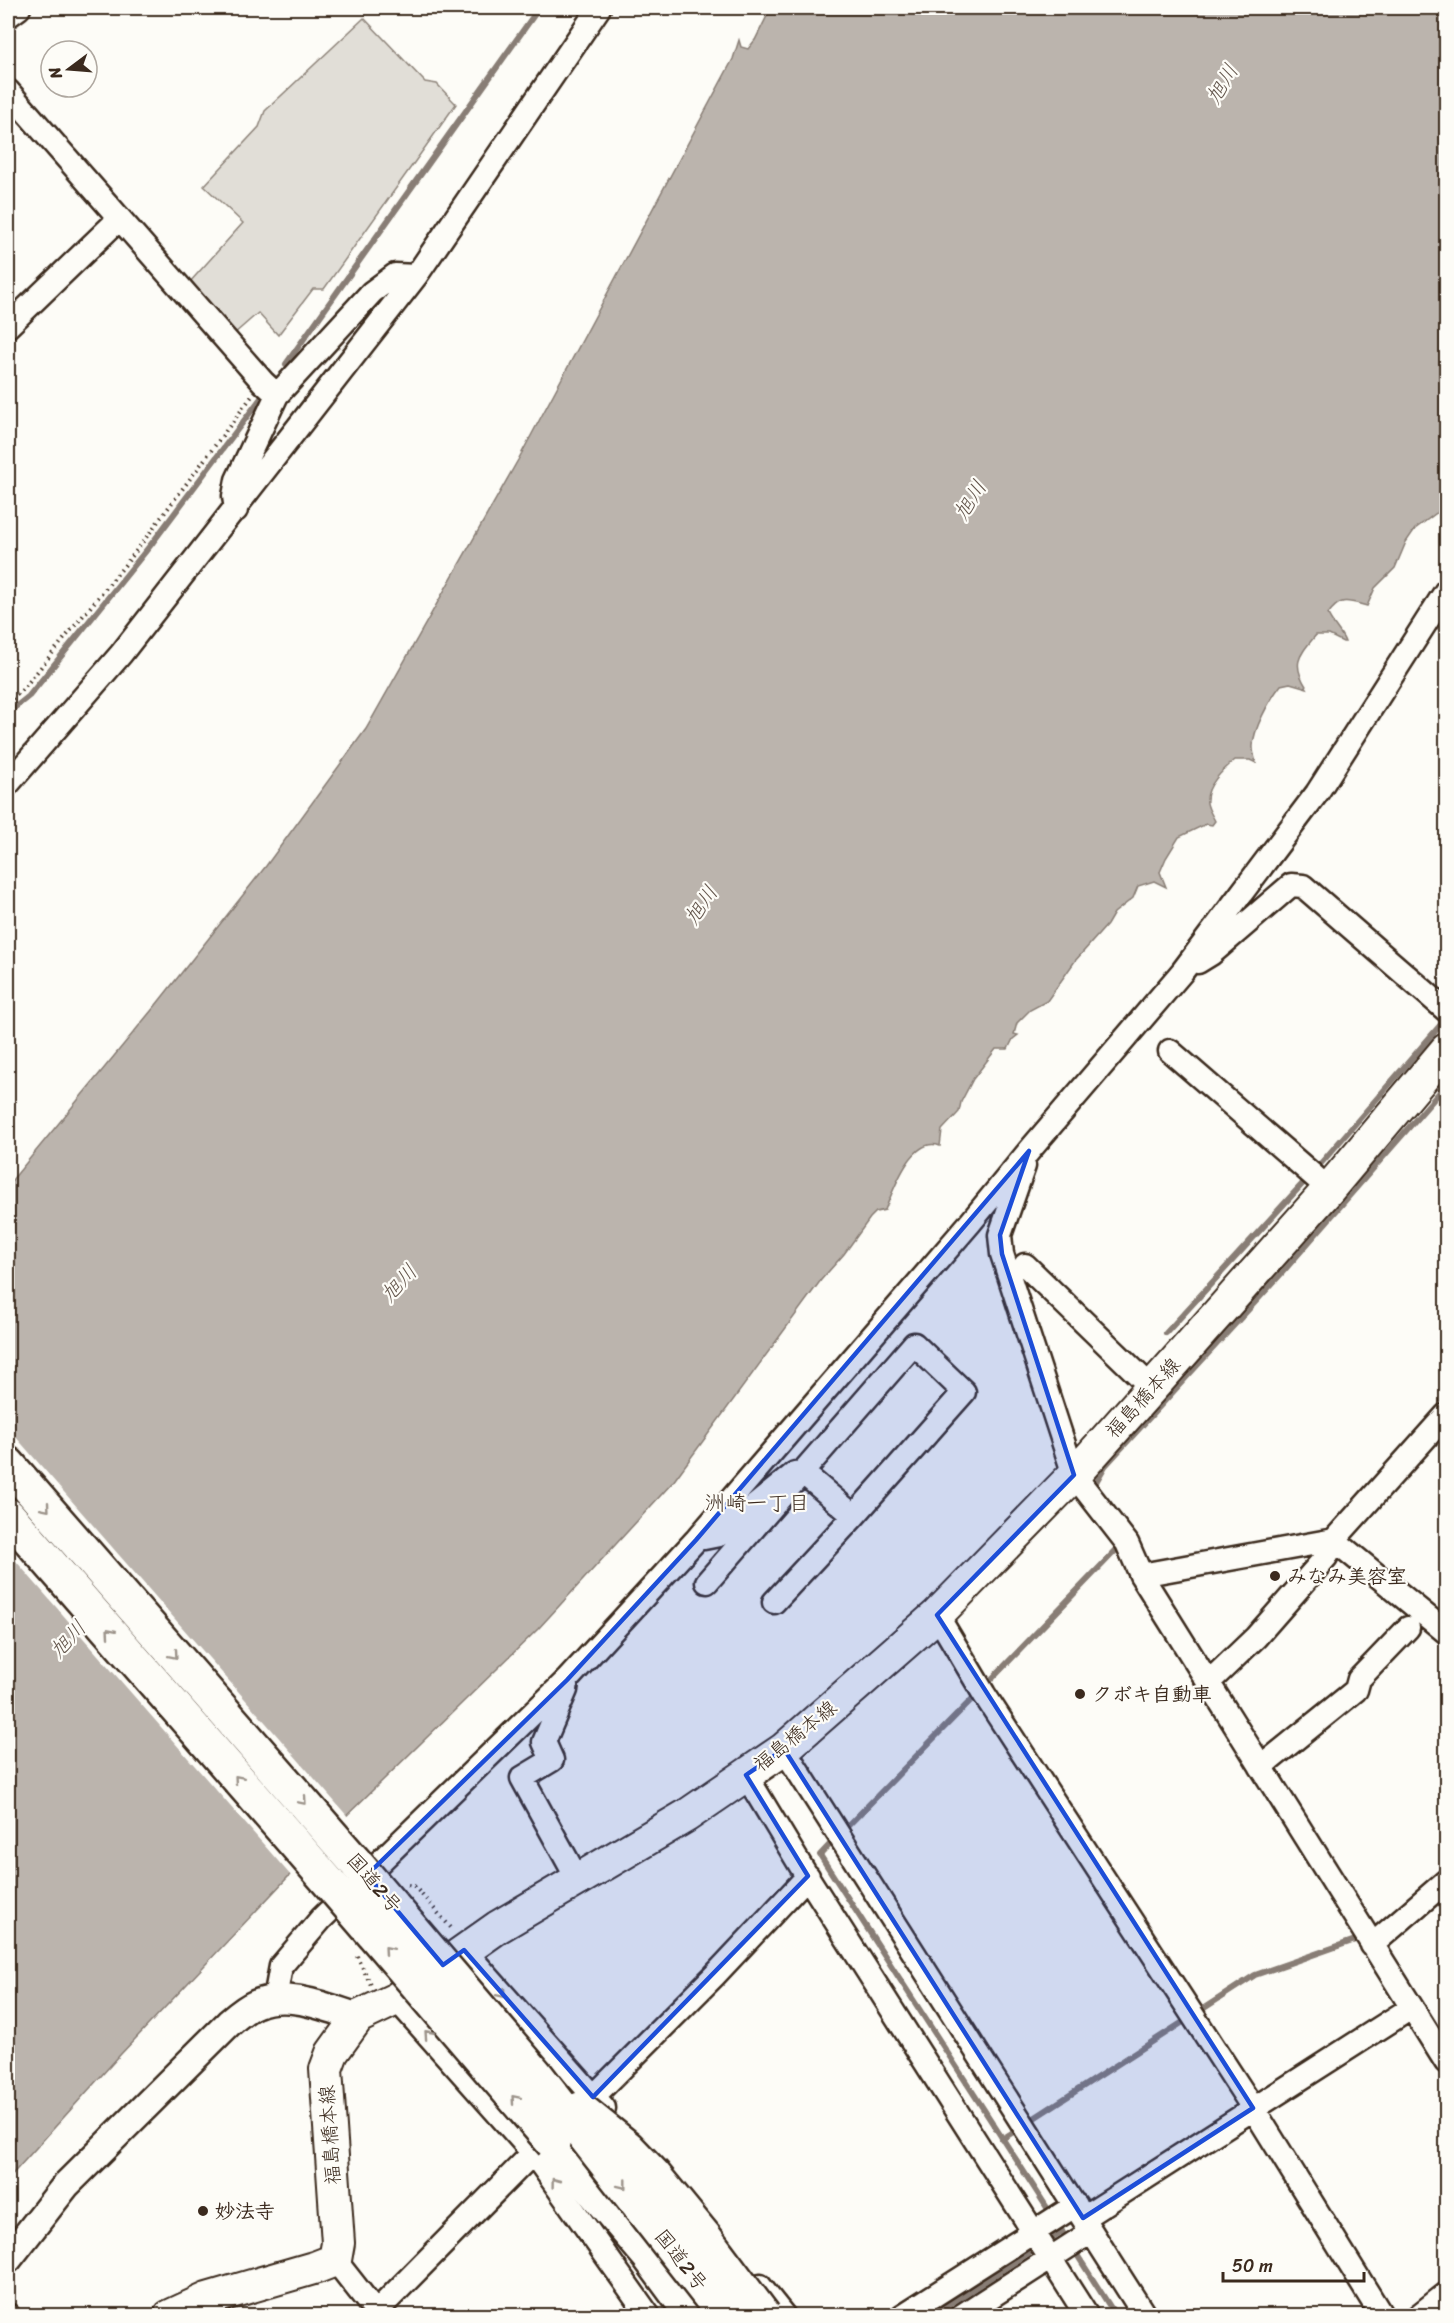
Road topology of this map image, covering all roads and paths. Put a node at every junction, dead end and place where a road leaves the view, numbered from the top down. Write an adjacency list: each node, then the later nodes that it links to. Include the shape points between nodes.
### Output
1 (599, 8): 4 (street)
2 (8, 91): 3 (street)
3 (118, 220): 5 (street); 6 (street)
4 (416, 276): 6 (street, via 395,275 372,292); 7 (street)
5 (8, 326)
6 (270, 389): 7 (street, via 237,480); 9 (path)
7 (236, 510): 10 (street, via 121,654)
8 (1446, 591): 11 (street, via 1317,793)
9 (8, 703)
10 (8, 784)
11 (1182, 972): 12 (street, via 1211,954 1291,885 1303,886); 15 (street)
12 (1446, 1010)
13 (1446, 1050): 16 (main road, 福島橋本線)
14 (1170, 1051): 16 (street)
15 (1029, 1151): 22 (street, via 1000,1235 1002,1254); 25 (street)
16 (1317, 1179): 18 (main road, 福島橋本線)
17 (1024, 1265): 18 (street)
18 (1152, 1388): 22 (main road, 福島橋本線)
19 (1446, 1415): 26 (street)
20 (8, 1464): 48 (highway, 国道2号, one-way to 48, bridge)
21 (802, 1472): 24 (street); 24 (street, via 914,1344 964,1392); 25 (street, via 795,1473 719,1535); 28 (street)
22 (1084, 1487): 27 (street, via 1126,1543); 30 (main road, 福島橋本線)
23 (8, 1515): 51 (highway, 国道2号, one-way to 23, bridge, via 332,1886)
24 (854, 1516): 29 (street)
25 (696, 1540): 33 (street)
26 (1334, 1540): 27 (street); 32 (street); 34 (street, via 1326,1557 1256,1637)
27 (1141, 1575): 34 (street)
28 (707, 1582)
29 (774, 1602)
30 (937, 1616): 35 (main road, 福島橋本線); 50 (street)
31 (1408, 1628): 36 (street, via 1359,1679 1356,1690)
32 (1446, 1632)
33 (567, 1680): 39 (street, via 544,1742 552,1760 522,1778); 43 (street, via 321,1919 281,1966)
34 (1208, 1683): 36 (street)
35 (784, 1749): 37 (main road, 福島橋本線); 52 (street, via 1024,2124)
36 (1261, 1767): 41 (street)
37 (746, 1775): 38 (street); 39 (main road, 福島橋本線)
38 (805, 1872): 49 (street, via 714,1976); 52 (street)
39 (578, 1880): 42 (main road, 福島橋本線)
40 (1446, 1881): 41 (street)
41 (1372, 1945): 45 (street)
42 (464, 1950): 44 (main road, 福島橋本線); 49 (street, one-way to 49)
43 (275, 1999): 46 (street, via 301,2000); 53 (street, via 257,2004 229,2022 66,2185)
44 (396, 1999): 46 (main road, 福島橋本線); 51 (street, one-way to 44)
45 (1411, 2008): 47 (street); 50 (street)
46 (358, 2017): 54 (main road, 福島橋本線, via 332,2053 326,2069 338,2242)
47 (1446, 2062)
48 (535, 2073): 62 (highway, 国道2号, one-way to 62, bridge); 63 (highway, bridge, via 627,2147 704,2236)
49 (594, 2097): 51 (street); 64 (street, via 677,2179)
50 (1253, 2108): 52 (street); 69 (street)
51 (543, 2148): 57 (street); 59 (street, one-way to 51); 60 (highway); 61 (highway, 国道2号, via 648,2255)
52 (1060, 2233): 65 (street); 66 (street); 67 (street); 68 (street)
53 (8, 2259)
54 (335, 2260): 56 (main road); 57 (street)
55 (1446, 2294): 70 (street)
56 (211, 2308): 58 (main road)
57 (378, 2314)
58 (170, 2316)
59 (649, 2316)
60 (670, 2316)
61 (693, 2316)
62 (725, 2316)
63 (764, 2316)
64 (784, 2316)
65 (902, 2316)
66 (961, 2316)
67 (1087, 2316)
68 (1145, 2316)
69 (1382, 2316)
70 (1418, 2316)

